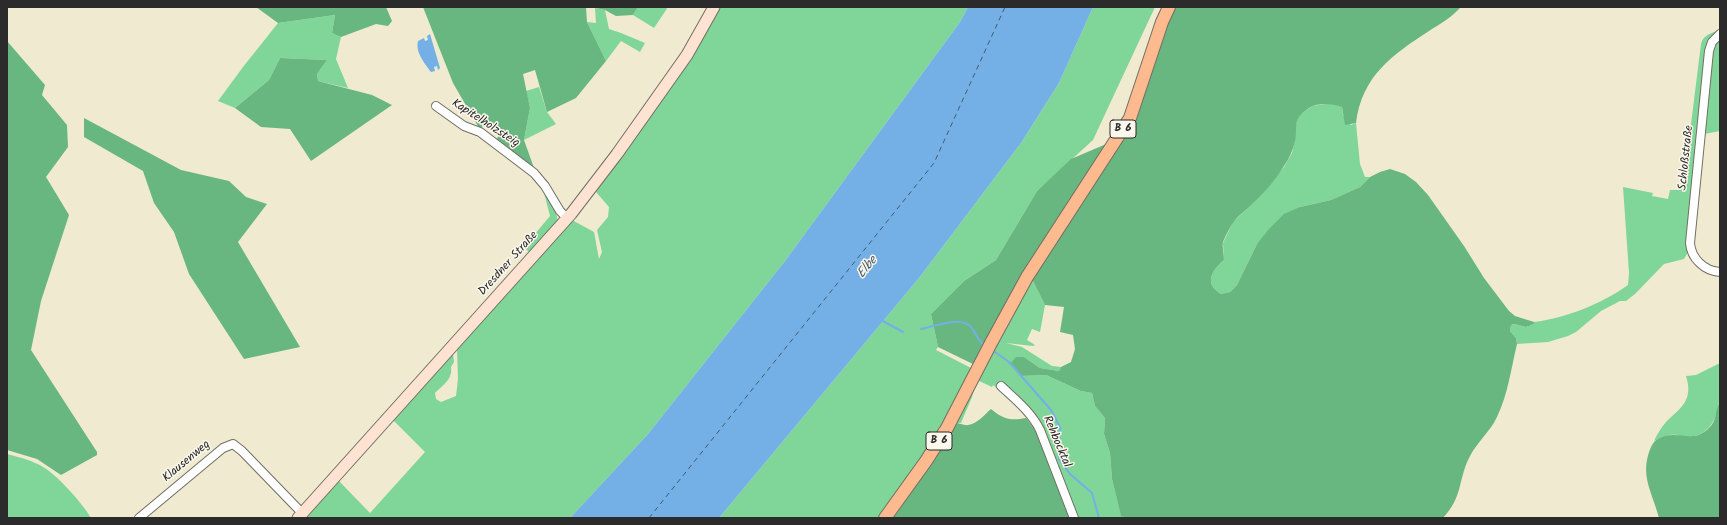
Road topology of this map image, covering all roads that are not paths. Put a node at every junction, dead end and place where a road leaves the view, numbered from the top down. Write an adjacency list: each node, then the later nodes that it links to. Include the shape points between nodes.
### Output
1 (714, 7): 5 (main road, Dresdner Straße, via 687,54 596,182)
2 (1169, 7): 10 (main road, B 6, via 1130,118 1027,277 942,437)
3 (1720, 34): 6 (street, Schloßstraße, via 1712,42 1709,52 1690,243 1692,255 1696,260 1707,268)
4 (436, 106): 5 (street, Kapitelholzsteig, via 464,126 480,132 534,173)
5 (567, 218): 8 (main road, Dresdner Straße)
6 (1720, 272)
7 (1001, 386): 11 (street, Rehbocktal, via 1035,420)
8 (300, 515): 9 (street, Klausenweg, via 233,444 214,455)
9 (139, 518)
10 (885, 518)
11 (1074, 518)

